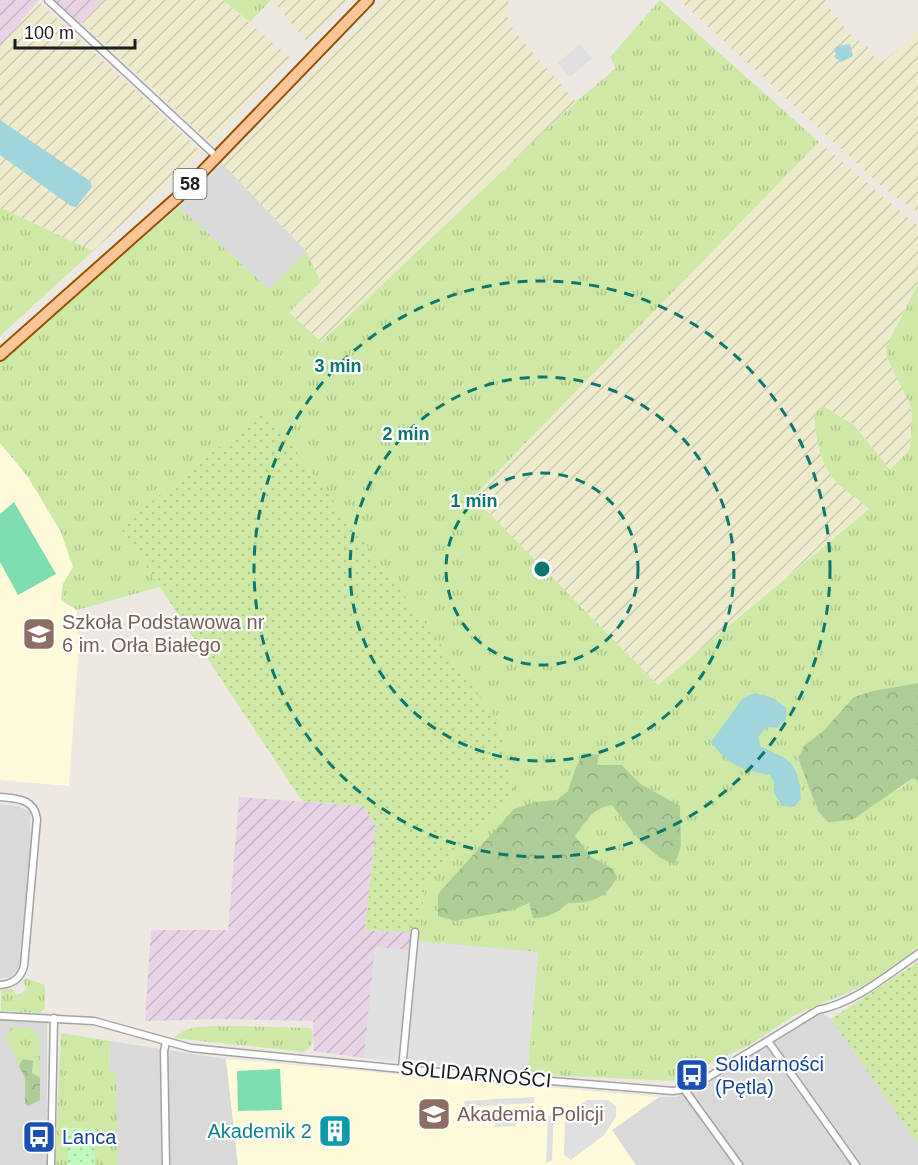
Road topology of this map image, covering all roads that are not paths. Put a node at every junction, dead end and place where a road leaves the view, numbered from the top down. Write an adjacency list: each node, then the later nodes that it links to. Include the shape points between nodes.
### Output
1 (48, 0): 3 (street)
2 (368, 0): 3 (main road, 58)
3 (217, 157): 4 (main road, 58, via 156,217)
4 (0, 355)
5 (0, 797): 8 (street, via 28,802 37,814 38,825 24,966 15,980)
6 (416, 933): 13 (street)
7 (918, 954): 11 (street, SOLIDARNOŚCI, via 847,1001 818,1010)
8 (0, 985)
9 (0, 1016): 10 (street, SOLIDARNOŚCI)
10 (54, 1018): 12 (street, SOLIDARNOŚCI, via 94,1021); 15 (street)
11 (768, 1041): 14 (street, SOLIDARNOŚCI); 18 (street)
12 (166, 1042): 13 (street, SOLIDARNOŚCI, via 190,1048); 16 (street)
13 (402, 1069): 14 (street, SOLIDARNOŚCI, via 626,1088)
14 (684, 1089): 17 (street)
15 (51, 1165)
16 (166, 1165)
17 (739, 1165)
18 (856, 1165)

